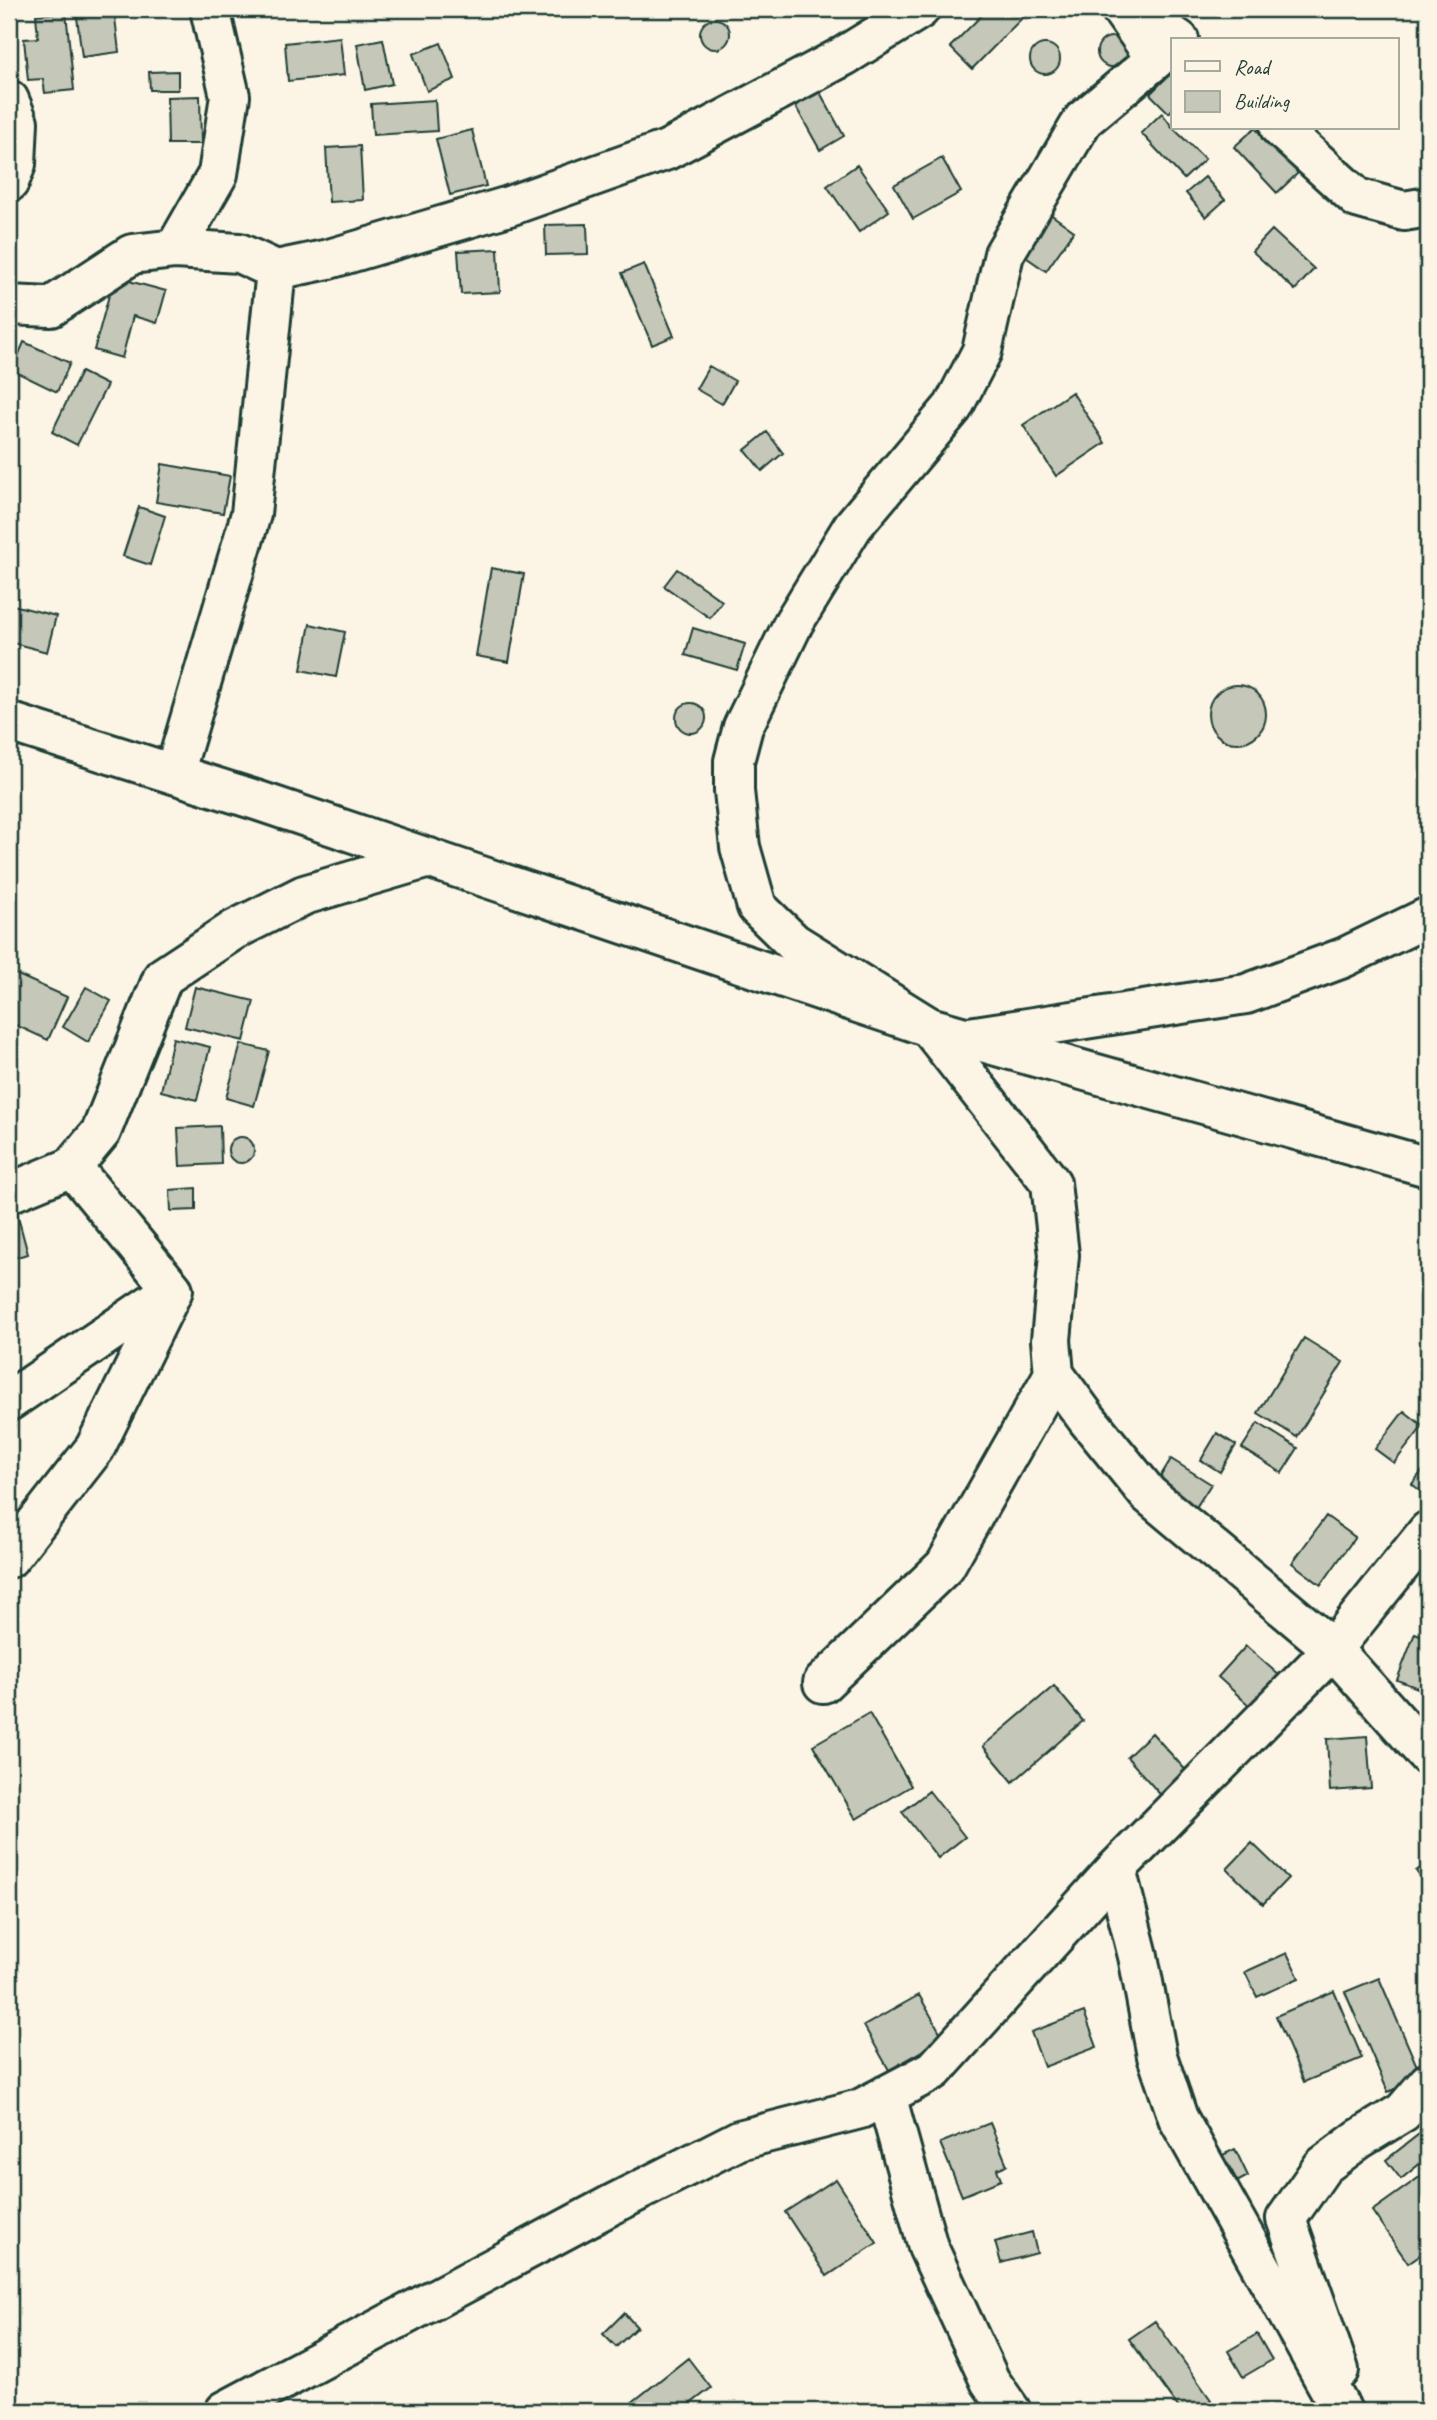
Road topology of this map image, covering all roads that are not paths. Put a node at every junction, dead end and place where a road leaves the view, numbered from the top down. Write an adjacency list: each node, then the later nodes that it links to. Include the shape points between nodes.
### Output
1 (210, 9): 10 (street, via 230,96 218,174)
2 (920, 9): 11 (street, via 844,57 667,149 509,206)
3 (1121, 9): 17 (street, via 1156,60 1083,120 1004,254 982,351 953,407 846,537 794,622 743,727 734,761 740,847 757,907 793,943)
4 (1134, 9): 5 (street)
5 (1176, 38)
6 (9, 100): 8 (street, via 18,122 16,164)
7 (1282, 130): 9 (street, via 1357,198 1405,211)
8 (9, 182)
9 (1428, 207)
10 (175, 249): 11 (street, via 239,253); 12 (street, via 132,254 51,307)
11 (276, 270): 14 (street, via 251,514)
12 (9, 305)
13 (9, 722): 14 (street)
14 (174, 774): 15 (street)
15 (429, 858): 17 (street); 19 (street, via 304,895 234,930 163,977 101,1132)
16 (1428, 916): 18 (street, via 1343,958 1246,994)
17 (929, 1027): 18 (street); 23 (street, via 1051,1183 1059,1255 1051,1340)
18 (969, 1037): 20 (street)
19 (72, 1167): 21 (street); 22 (street)
20 (1428, 1167)
21 (9, 1193)
22 (173, 1290): 24 (street); 26 (street, via 95,1448)
23 (1054, 1374): 27 (street, via 1148,1494); 28 (street, via 945,1566)
24 (9, 1401)
25 (1428, 1531): 27 (street)
26 (9, 1559)
27 (1333, 1649): 29 (street); 30 (street)
28 (823, 1683)
29 (1428, 1756)
30 (1116, 1869): 32 (street, via 934,2070); 34 (street, via 1157,2056 1178,2118)
31 (1428, 2083): 33 (street, via 1403,2112 1323,2166)
32 (886, 2095): 35 (street, via 860,2109 739,2140); 36 (street, via 928,2247 990,2381)
33 (1286, 2219): 34 (street); 38 (street)
34 (1250, 2246): 37 (street)
35 (225, 2411)
36 (1011, 2411)
37 (1342, 2411)
38 (1354, 2411)

